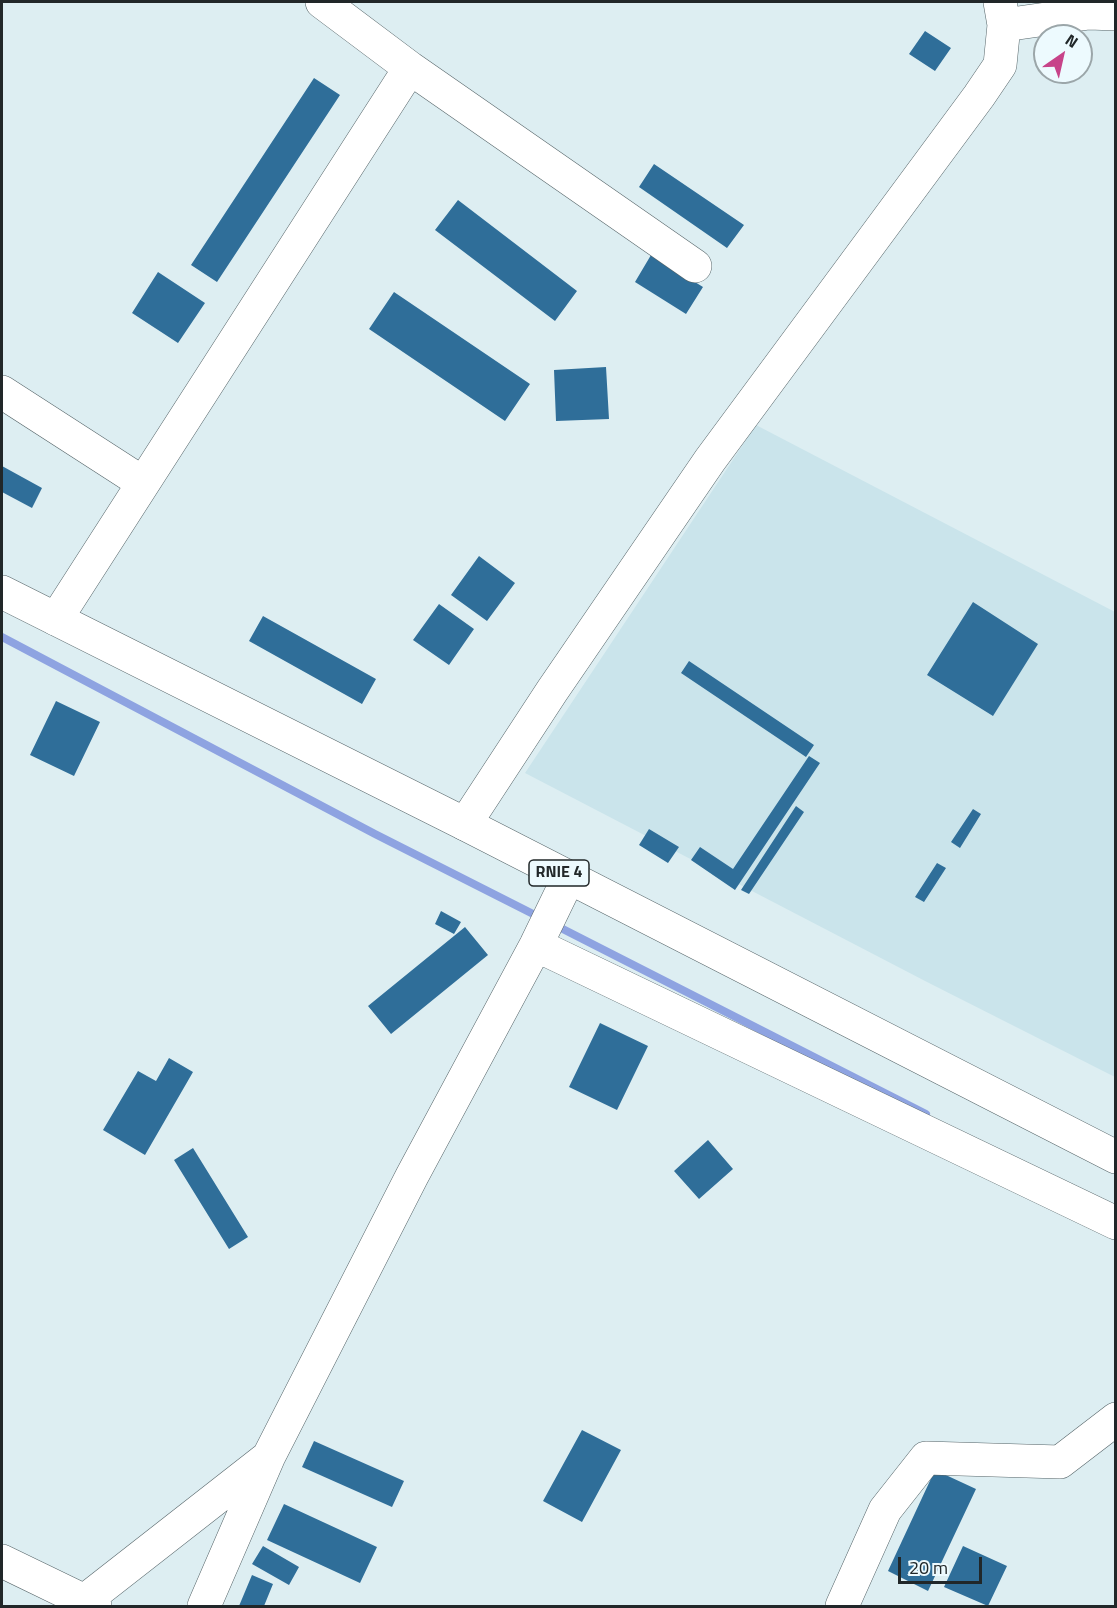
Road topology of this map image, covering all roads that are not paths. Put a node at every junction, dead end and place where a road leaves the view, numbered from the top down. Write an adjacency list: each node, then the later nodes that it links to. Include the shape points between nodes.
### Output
1 (322, 2): 4 (street)
2 (1002, 13): 3 (street); 10 (street, via 1000,65 710,460)
3 (1116, 15)
4 (410, 68): 5 (street); 7 (street)
5 (695, 266)
6 (2, 392): 7 (street)
7 (143, 483): 9 (street)
8 (2, 592): 9 (street, RNIE 4)
9 (56, 620): 10 (street, RNIE 4)
10 (465, 824): 11 (street, RNIE 4)
11 (569, 877): 12 (street); 13 (street, RNIE 4)
12 (536, 945): 14 (street); 16 (street)
13 (1116, 1157)
14 (1116, 1223)
15 (1116, 1419): 20 (street, via 1060,1462 926,1458 885,1510)
16 (269, 1456): 18 (street); 19 (street)
17 (2, 1561): 18 (street)
18 (86, 1605)
19 (204, 1606)
20 (842, 1606)

